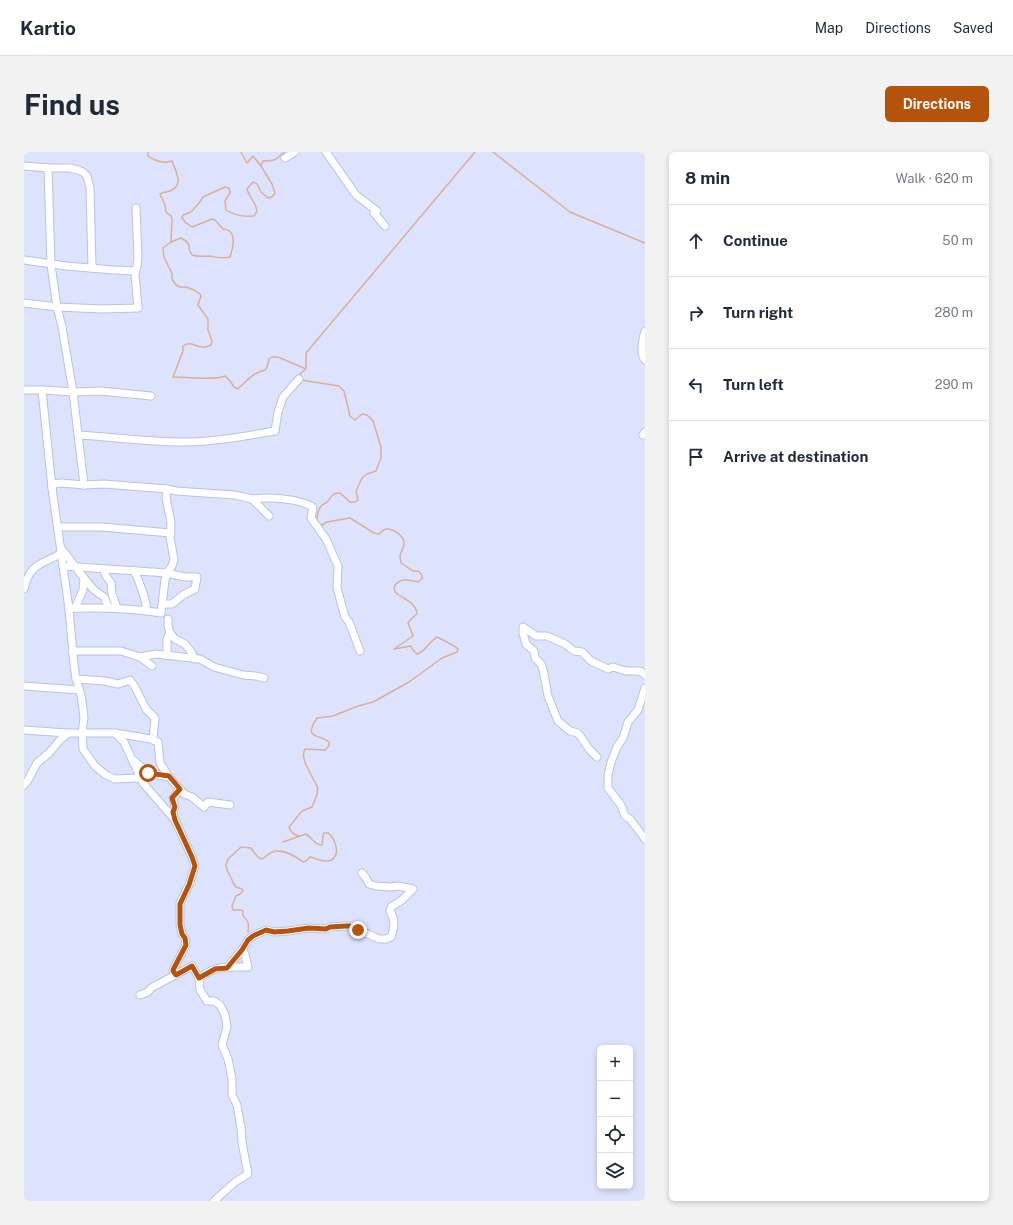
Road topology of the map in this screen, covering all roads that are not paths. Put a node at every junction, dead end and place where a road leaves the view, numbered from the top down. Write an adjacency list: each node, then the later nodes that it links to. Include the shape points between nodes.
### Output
1 (295, 152): 3 (street)
2 (326, 152): 7 (street, via 356,195 377,211 374,213)
3 (285, 158)
4 (24, 166): 5 (street)
5 (48, 168): 9 (street); 10 (street, via 70,168 84,172 87,176 90,188)
6 (136, 208): 11 (street, via 138,257)
7 (385, 226)
8 (24, 260): 9 (street)
9 (51, 265): 10 (street); 13 (street)
10 (92, 268): 11 (street)
11 (135, 271): 13 (street, via 138,308 109,310)
12 (24, 303): 13 (street)
13 (57, 307): 20 (street)
14 (645, 332): 15 (street)
15 (644, 341): 16 (street)
16 (645, 360)
17 (299, 379): 22 (street, via 283,397 275,431 184,442)
18 (24, 390): 19 (street)
19 (42, 390): 20 (street); 24 (street)
20 (73, 392): 21 (street, via 100,391); 22 (street)
21 (151, 396)
22 (79, 435): 23 (street)
23 (84, 485): 24 (street, via 61,483 54,484); 25 (street)
24 (52, 488): 28 (street)
25 (167, 489): 26 (street); 29 (street)
26 (252, 499): 27 (street); 46 (street, via 279,498 306,503 313,507 311,518 326,539 338,566 337,586 340,599)
27 (269, 516)
28 (58, 527): 29 (street, via 115,528); 30 (street)
29 (171, 533): 35 (street, via 174,560)
30 (60, 550): 31 (street); 32 (street); 37 (street, via 35,567)
31 (63, 566): 32 (street); 39 (street)
32 (76, 567): 33 (street); 36 (street)
33 (104, 569): 34 (street); 41 (street, via 112,583 112,594)
34 (134, 570): 35 (street); 42 (street, via 144,596)
35 (167, 573): 38 (street); 38 (street, via 197,577 195,589 172,604)
36 (84, 578): 39 (street, via 83,590); 40 (street, via 104,597)
37 (24, 589)
38 (163, 604): 42 (street, via 161,614)
39 (72, 608): 40 (street); 45 (street)
40 (109, 608): 41 (street)
41 (117, 608): 42 (street)
42 (146, 611)
43 (168, 620): 44 (street)
44 (170, 633): 47 (street, via 167,639); 49 (street, via 185,644)
45 (72, 651): 48 (street, via 122,652); 53 (street)
46 (360, 651)
47 (167, 655): 48 (street); 49 (street)
48 (140, 657): 50 (street)
49 (194, 659): 52 (street, via 243,675)
50 (152, 666)
51 (645, 675): 62 (street, via 640,670 626,671 613,666 608,668 548,636 536,636 522,625 526,644 534,651 535,658 543,668 548,696 558,722 578,734)
52 (264, 678)
53 (76, 679): 56 (street); 61 (street, via 118,684 130,680 146,709 155,718)
54 (24, 686): 56 (street)
55 (645, 688): 70 (street, via 638,710 628,722 617,747 608,775 608,788 621,805 625,816)
56 (79, 690): 59 (street, via 84,718)
57 (24, 730): 58 (street)
58 (68, 733): 59 (street); 66 (street, via 37,763)
59 (82, 733): 60 (street); 65 (street, via 83,749 95,766 106,775 115,779)
60 (115, 733): 61 (street); 63 (street, via 124,742)
61 (153, 740): 64 (street, via 158,742 160,763)
62 (597, 757)
63 (132, 759): 64 (street, via 148,773); 65 (street)
64 (169, 776): 67 (street)
65 (140, 778): 69 (street)
66 (24, 785)
67 (180, 789): 68 (street, via 204,807 208,802); 69 (street, via 172,798)
68 (230, 805)
69 (175, 820): 74 (street, via 195,866 180,904 180,925 186,945 173,970)
70 (645, 839)
71 (362, 873): 72 (street, via 369,884 413,889 391,908 395,922 391,937 379,939 350,926 274,932 266,930 248,940)
72 (242, 950): 73 (street); 73 (street, via 248,966)
73 (227, 968): 75 (street, via 215,969)
74 (176, 975): 75 (street, via 192,966); 76 (street)
75 (199, 978): 77 (street, via 200,990 207,1001 214,1001 220,1005 225,1015 227,1027 222,1045 228,1059 232,1095 237,1105 248,1174)
76 (140, 995)
77 (214, 1201)

